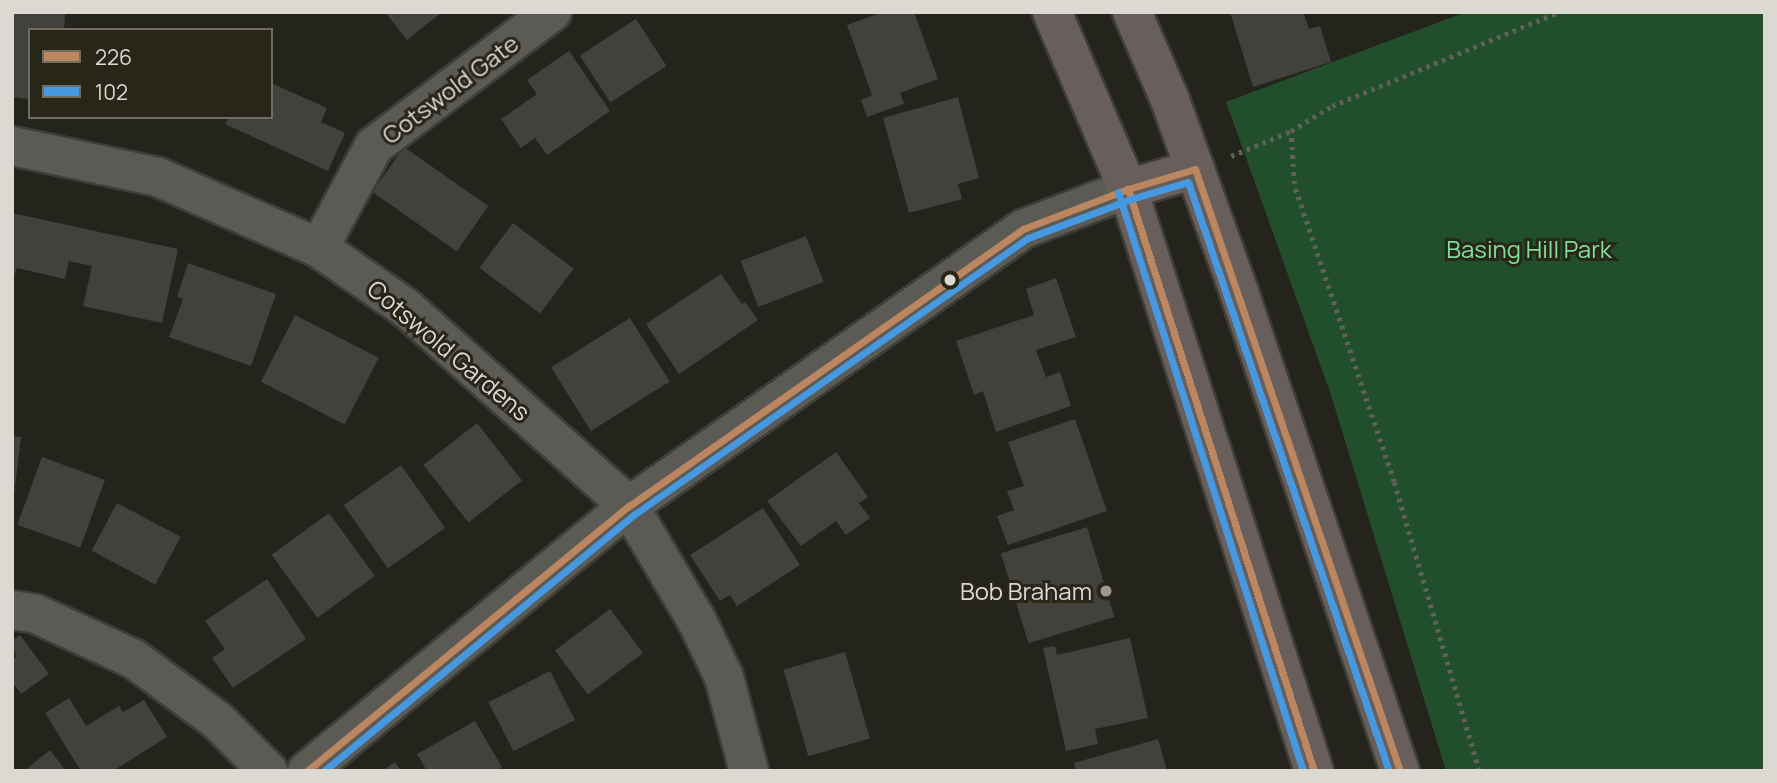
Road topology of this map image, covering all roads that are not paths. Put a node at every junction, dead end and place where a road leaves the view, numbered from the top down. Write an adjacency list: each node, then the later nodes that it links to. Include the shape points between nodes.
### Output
1 (552, 12): 7 (street, Cotswold Gate, via 374,146)
2 (1052, 12): 6 (highway)
3 (1132, 12): 5 (highway)
4 (12, 146): 7 (street, Cotswold Gardens, via 158,177)
5 (1213, 163): 6 (highway); 14 (highway)
6 (1128, 190): 8 (street, via 1023,229); 13 (highway)
7 (319, 248): 8 (street, Cotswold Gardens, via 406,308)
8 (629, 506): 11 (street); 12 (street, Cotswold Gardens, via 724,677)
9 (12, 610): 10 (street, via 36,614 134,659 218,721)
10 (268, 771)
11 (307, 771)
12 (749, 771)
13 (1314, 771)
14 (1400, 771)

